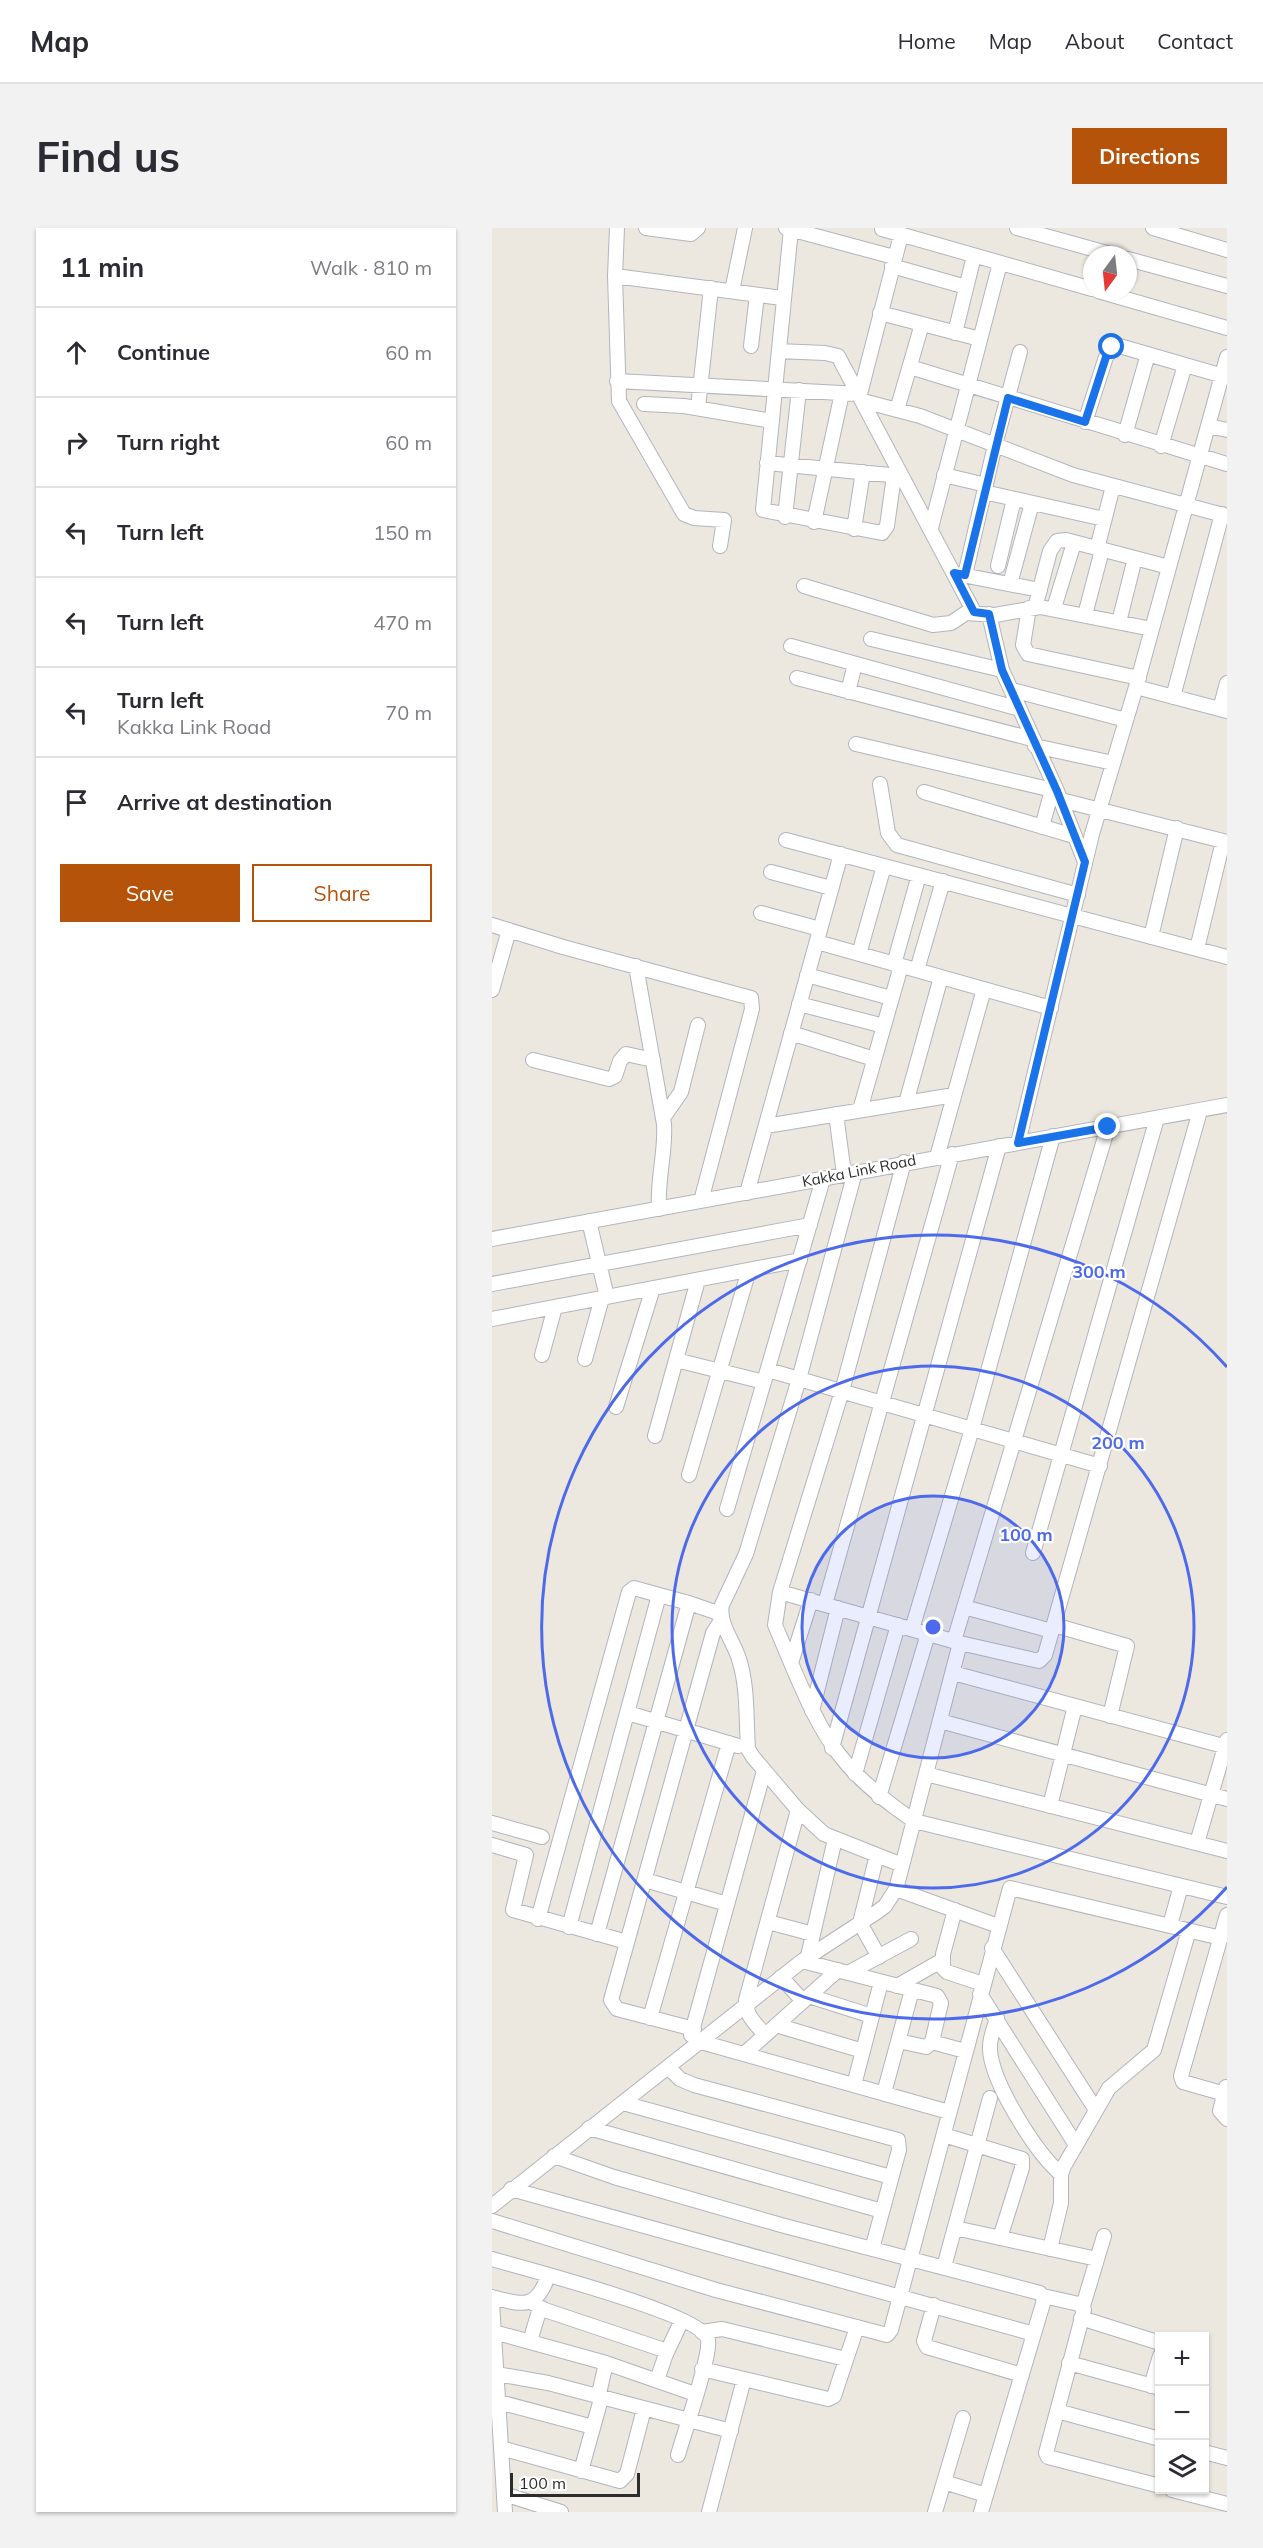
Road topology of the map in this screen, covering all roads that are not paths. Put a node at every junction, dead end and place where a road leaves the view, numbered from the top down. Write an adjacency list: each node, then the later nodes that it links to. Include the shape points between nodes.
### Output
1 (617, 228): 17 (street)
2 (646, 228): 3 (street, via 691,234)
3 (698, 228)
4 (745, 228): 22 (street)
5 (1017, 228): 10 (street)
6 (1153, 228): 11 (street)
7 (789, 229): 12 (street); 24 (street)
8 (882, 229): 9 (street); 12 (street)
9 (901, 235): 13 (street); 14 (street)
10 (1083, 246)
11 (1227, 250)
12 (876, 252): 14 (street)
13 (974, 256): 16 (street); 20 (street)
14 (893, 261): 20 (street); 26 (street)
15 (1137, 261): 19 (street)
16 (1000, 263): 18 (street); 30 (street)
17 (615, 276): 21 (street); 39 (street)
18 (1083, 286)
19 (1227, 286)
20 (966, 287): 29 (street)
21 (711, 288): 22 (street); 41 (street)
22 (732, 291): 23 (street)
23 (757, 295): 24 (street); 31 (street)
24 (782, 298): 32 (street)
25 (1129, 300): 28 (street)
26 (880, 313): 27 (street); 45 (street)
27 (922, 324): 29 (street); 37 (street)
28 (1227, 328)
29 (955, 333): 30 (street)
30 (980, 339): 40 (street)
31 (751, 346)
32 (778, 351): 42 (street); 45 (street, via 836,355)
33 (1020, 352): 46 (street)
34 (1148, 354): 36 (street); 51 (street, via 1112,347); 55 (street)
35 (1227, 357): 38 (street)
36 (1185, 365): 38 (street); 57 (street)
37 (910, 367): 40 (street); 49 (street)
38 (1224, 377): 52 (street)
39 (617, 381): 41 (street); 78 (street, via 621,407 684,514 724,520)
40 (967, 386): 46 (street); 53 (street)
41 (701, 387): 42 (street); 48 (street)
42 (775, 389): 43 (street); 50 (street)
43 (799, 390): 44 (street); 61 (street)
44 (842, 393): 45 (street); 62 (street)
45 (861, 397): 49 (street); 65 (street)
46 (1008, 398): 51 (street); 56 (street)
47 (644, 404): 48 (street)
48 (698, 408): 50 (street)
49 (897, 410): 53 (street)
50 (772, 421): 59 (street)
51 (1085, 422): 55 (street)
52 (1208, 426): 54 (street); 58 (street)
53 (956, 430): 56 (street); 64 (street)
54 (1227, 430)
55 (1125, 435): 57 (street)
56 (995, 445): 66 (street); 67 (street)
57 (1161, 446): 58 (street)
58 (1199, 458): 60 (street); 70 (street)
59 (767, 463): 61 (street); 72 (street, via 763,510)
60 (1227, 464)
61 (791, 465): 62 (street); 72 (street)
62 (825, 468): 63 (street); 74 (street)
63 (863, 472): 65 (street); 76 (street)
64 (944, 475): 67 (street); 75 (street)
65 (897, 476): 75 (street); 76 (street, via 884,532)
66 (1113, 486): 70 (street); 73 (street)
67 (985, 488): 68 (street); 83 (street)
68 (1014, 499): 69 (street); 81 (street)
69 (1032, 503): 73 (street); 84 (street)
70 (1186, 504): 71 (street); 82 (street)
71 (1225, 515): 105 (street)
72 (785, 517): 74 (street)
73 (1104, 519): 79 (street)
74 (814, 522): 76 (street)
75 (931, 528): 83 (street)
76 (854, 529)
77 (1074, 543): 79 (street); 86 (street, via 1060,540 1053,544); 88 (street)
78 (720, 546)
79 (1100, 549): 80 (street); 91 (street)
80 (1135, 558): 82 (street); 93 (street)
81 (998, 566)
82 (1169, 567): 94 (street)
83 (960, 574): 84 (street); 89 (street)
84 (1010, 584): 86 (street)
85 (804, 586): 92 (street)
86 (1040, 590): 87 (street)
87 (1032, 608): 88 (street); 90 (street); 101 (street, via 1023,649 1028,654)
88 (1054, 608): 91 (street)
89 (974, 612): 90 (street); 92 (street, via 945,626)
90 (989, 614): 99 (street)
91 (1085, 615): 93 (street)
92 (912, 621): 97 (street)
93 (1119, 622): 94 (street)
94 (1152, 629): 101 (street)
95 (871, 639): 97 (street)
96 (791, 646): 98 (street)
97 (906, 648): 99 (street)
98 (855, 664): 104 (street); 106 (street)
99 (1002, 670): 103 (street)
100 (797, 678): 104 (street)
101 (1138, 683): 105 (street); 108 (street)
102 (1227, 683): 107 (street)
103 (1012, 690): 106 (street); 108 (street)
104 (848, 692): 109 (street)
105 (1173, 697): 107 (street)
106 (1020, 709): 109 (street)
107 (1224, 710)
108 (1126, 720): 111 (street)
109 (1034, 743): 111 (street); 114 (street)
110 (856, 744): 114 (street)
111 (1113, 763): 115 (street)
112 (880, 784): 128 (street, via 888,833 897,845)
113 (924, 792): 116 (street)
114 (1057, 794): 115 (street); 116 (street); 118 (street)
115 (1100, 808): 117 (street); 122 (street)
116 (1042, 827): 118 (street)
117 (1177, 828): 120 (street); 134 (street)
118 (1074, 836): 122 (street)
119 (786, 840): 121 (street)
120 (1225, 841): 135 (street)
121 (841, 854): 123 (street); 127 (street)
122 (1085, 862): 128 (street)
123 (884, 866): 125 (street); 136 (street)
124 (771, 872): 127 (street)
125 (919, 875): 126 (street); 139 (street)
126 (943, 881): 130 (street); 141 (street)
127 (831, 888): 133 (street)
128 (1078, 895): 130 (street)
129 (761, 912): 133 (street)
130 (1074, 916): 134 (street); 148 (street)
131 (492, 925): 132 (street)
132 (509, 930): 138 (street); 140 (street)
133 (818, 935): 136 (street); 142 (street)
134 (1151, 937): 135 (street)
135 (1197, 949): 137 (street)
136 (859, 954): 139 (street)
137 (1227, 957)
138 (496, 961): 145 (street)
139 (897, 965): 141 (street); 146 (street)
140 (636, 966): 154 (street); 174 (street, via 736,992 753,1001)
141 (917, 970): 143 (street)
142 (807, 975): 146 (street); 147 (street)
143 (941, 977): 144 (street); 156 (street)
144 (984, 989): 148 (street); 155 (street)
145 (492, 990)
146 (891, 998): 150 (street)
147 (799, 1004): 150 (street); 151 (street)
148 (1051, 1008): 166 (street)
149 (698, 1025): 161 (street, via 681,1092)
150 (884, 1026): 152 (street)
151 (791, 1033): 152 (street); 163 (street)
152 (874, 1059): 158 (street)
153 (533, 1060): 154 (street, via 609,1079 615,1076 626,1054)
154 (653, 1060): 161 (street)
155 (954, 1095): 156 (street); 169 (street)
156 (906, 1103): 158 (street)
157 (1227, 1105): 159 (street, Kakka Link Road)
158 (860, 1110): 160 (street)
159 (1200, 1111): 162 (street, Kakka Link Road); 202 (street)
160 (836, 1114): 163 (street); 171 (street)
161 (663, 1118): 175 (street)
162 (1157, 1118): 164 (street, Kakka Link Road); 201 (street)
163 (766, 1126): 173 (street)
164 (1108, 1127): 165 (street, Kakka Link Road); 200 (street)
165 (1053, 1136): 166 (street, Kakka Link Road); 198 (street)
166 (1018, 1143): 167 (street, Kakka Link Road)
167 (999, 1146): 168 (street, Kakka Link Road); 197 (street)
168 (952, 1154): 169 (street, Kakka Link Road); 195 (street)
169 (937, 1157): 170 (street, Kakka Link Road)
170 (904, 1162): 171 (street, Kakka Link Road); 194 (street)
171 (850, 1173): 172 (street, Kakka Link Road); 193 (street)
172 (823, 1179): 173 (street, Kakka Link Road); 177 (street)
173 (747, 1193): 174 (street, Kakka Link Road)
174 (701, 1201): 175 (street, Kakka Link Road)
175 (659, 1209): 176 (street, Kakka Link Road)
176 (589, 1221): 178 (street, Kakka Link Road); 180 (street)
177 (810, 1225): 179 (street); 180 (street)
178 (492, 1239)
179 (800, 1260): 181 (street); 192 (street)
180 (599, 1264): 183 (street); 185 (street)
181 (749, 1270): 182 (street); 191 (street)
182 (698, 1280): 184 (street); 190 (street)
183 (492, 1284)
184 (653, 1288): 185 (street); 196 (street)
185 (604, 1297): 186 (street); 189 (street)
186 (555, 1307): 187 (street); 188 (street)
187 (492, 1319)
188 (542, 1355)
189 (585, 1359)
190 (676, 1360): 191 (street); 199 (street)
191 (719, 1371): 192 (street); 203 (street)
192 (766, 1376): 193 (street); 204 (street)
193 (799, 1379): 194 (street); 211 (street, via 746,1554 722,1605)
194 (842, 1391): 195 (street); 206 (street)
195 (882, 1403): 197 (street); 209 (street)
196 (616, 1407)
197 (924, 1415): 198 (street); 212 (street)
198 (972, 1429): 200 (street); 215 (street)
199 (655, 1436)
200 (1015, 1441): 201 (street); 210 (street)
201 (1061, 1455): 202 (street); 205 (street)
202 (1100, 1466): 214 (street)
203 (689, 1475)
204 (727, 1509)
205 (1033, 1552)
206 (780, 1592): 209 (street); 218 (street, via 775,1625)
207 (659, 1595): 208 (street); 222 (street); 257 (street, via 634,1588 629,1592)
208 (689, 1603): 211 (street); 224 (street)
209 (824, 1604): 212 (street); 218 (street); 221 (street)
210 (964, 1607): 214 (street); 217 (street)
211 (722, 1616): 226 (street, via 713,1633); 230 (street, via 744,1680)
212 (867, 1616): 213 (street); 229 (street)
213 (898, 1625): 215 (street); 233 (street)
214 (1053, 1628): 217 (street, via 1046,1655 1039,1661); 223 (street, via 1127,1646)
215 (912, 1629): 216 (street)
216 (928, 1634): 217 (street); 236 (street)
217 (957, 1642): 219 (street)
218 (791, 1663): 221 (street)
219 (952, 1673): 220 (street); 225 (street)
220 (1075, 1706): 223 (street); 231 (street)
221 (812, 1711): 229 (street)
222 (628, 1713): 224 (street); 262 (street)
223 (1110, 1716): 228 (street)
224 (657, 1720): 226 (street); 264 (street)
225 (940, 1721): 231 (street); 234 (street)
226 (688, 1729): 227 (street); 249 (street)
227 (729, 1743): 230 (street); 252 (street)
228 (1226, 1745): 235 (street)
229 (832, 1748): 233 (street)
230 (748, 1749): 232 (street)
231 (1063, 1755): 235 (street); 238 (street)
232 (764, 1771): 239 (street); 254 (street)
233 (855, 1774): 236 (street)
234 (926, 1774): 238 (street); 240 (street)
235 (1211, 1795): 237 (street); 244 (street)
236 (879, 1797): 240 (street)
237 (1227, 1799)
238 (1050, 1806): 244 (street)
239 (798, 1810): 243 (street); 258 (street)
240 (914, 1821): 248 (street); 250 (street)
241 (492, 1823): 242 (street)
242 (542, 1837)
243 (835, 1839): 247 (street); 265 (street)
244 (1197, 1844): 246 (street)
245 (492, 1845): 257 (street, via 526,1855 513,1907 517,1913)
246 (1227, 1851)
247 (877, 1855): 248 (street); 259 (street)
248 (902, 1865): 251 (street)
249 (645, 1880): 252 (street); 268 (street)
250 (1181, 1886): 253 (street); 260 (street)
251 (896, 1889): 255 (street); 259 (street, via 885,1906)
252 (687, 1892): 254 (street); 283 (street)
253 (1227, 1897)
254 (727, 1904): 286 (street)
255 (955, 1910): 261 (street); 273 (street)
256 (1227, 1915): 266 (street)
257 (538, 1919): 262 (street)
258 (768, 1922): 265 (street); 281 (street)
259 (860, 1923): 271 (street); 272 (street)
260 (1170, 1925): 261 (street, via 1014,1887 1008,1890); 263 (street)
261 (998, 1926): 269 (street)
262 (569, 1927): 264 (street)
263 (1189, 1930): 266 (street); 301 (street, via 1154,2050 1120,2076)
264 (597, 1934): 268 (street)
265 (813, 1934): 272 (street)
266 (1221, 1938): 270 (street)
267 (912, 1939): 271 (street)
268 (627, 1942): 283 (street, via 612,2005)
269 (992, 1948): 278 (street); 301 (street)
270 (1222, 1956): 297 (street, via 1180,2076 1183,2082)
271 (879, 1957): 274 (street)
272 (805, 1958): 274 (street); 275 (street)
273 (942, 1961): 277 (street); 278 (street, via 947,1972)
274 (843, 1971): 276 (street); 280 (street)
275 (781, 1977): 280 (street); 281 (street)
276 (881, 1982): 277 (street); 282 (street)
277 (897, 1986): 279 (street)
278 (981, 1989): 284 (street); 292 (street)
279 (912, 1990): 288 (street); 290 (street, via 940,1999)
280 (806, 1999): 282 (street); 285 (street)
281 (745, 2007): 287 (street); 289 (street)
282 (872, 2016): 291 (street)
283 (650, 2018): 286 (street)
284 (997, 2019): 307 (street); 309 (street, via 990,2042 991,2057 1029,2136)
285 (776, 2025): 287 (street); 291 (street)
286 (694, 2029): 293 (street)
287 (765, 2035): 294 (street)
288 (898, 2041): 290 (street, via 926,2048); 298 (street)
289 (701, 2042): 293 (street); 294 (street)
290 (932, 2042): 292 (street)
291 (863, 2051): 296 (street)
292 (965, 2051): 302 (street)
293 (685, 2054): 295 (street)
294 (744, 2054): 296 (street)
295 (668, 2067): 300 (street); 310 (street, via 694,2085 893,2138 899,2144)
296 (854, 2085): 298 (street)
297 (1226, 2089): 303 (street, via 1220,2111)
298 (884, 2093): 302 (street)
299 (990, 2098): 306 (street)
300 (623, 2103): 304 (street); 310 (street)
301 (1096, 2110): 307 (street)
302 (949, 2112): 305 (street)
303 (1227, 2119)
304 (590, 2128): 308 (street); 313 (street)
305 (944, 2135): 306 (street); 321 (street)
306 (978, 2145): 315 (street); 317 (street, via 1018,2156 1023,2162)
307 (1076, 2145): 309 (street)
308 (554, 2156): 311 (street); 318 (street, via 626,2180)
309 (1061, 2174): 319 (street, via 1061,2203)
310 (891, 2177): 313 (street)
311 (511, 2189): 312 (street); 325 (street)
312 (492, 2206)
313 (882, 2211): 318 (street)
314 (492, 2221): 333 (street, via 717,2290)
315 (955, 2228): 317 (street); 323 (street)
316 (1104, 2236): 322 (street)
317 (1000, 2238): 319 (street)
318 (872, 2248): 321 (street)
319 (1050, 2249): 322 (street)
320 (492, 2259): 324 (street)
321 (910, 2259): 323 (street); 325 (street)
322 (1097, 2259): 331 (street)
323 (944, 2268): 326 (street)
324 (548, 2276): 329 (street); 332 (street, via 621,2296)
325 (899, 2296): 330 (street); 333 (street, via 887,2335)
326 (1043, 2296): 331 (street); 336 (street)
327 (492, 2297): 329 (street)
328 (492, 2302): 334 (street)
329 (535, 2305): 337 (street); 339 (street)
330 (934, 2305): 336 (street); 345 (street, via 924,2341 927,2347)
331 (1082, 2312): 338 (street); 341 (street)
332 (682, 2320): 335 (street); 339 (street)
333 (857, 2327): 340 (street)
334 (494, 2332): 337 (street); 344 (street)
335 (702, 2332): 340 (street, via 722,2329); 343 (street, via 708,2341)
336 (1034, 2334): 345 (street)
337 (530, 2341): 342 (street)
338 (1155, 2341)
339 (668, 2351): 347 (street)
340 (846, 2359): 346 (street, via 834,2396 828,2399)
341 (1069, 2362): 348 (street); 353 (street)
342 (606, 2363): 347 (street); 350 (street)
343 (702, 2369): 346 (street); 349 (street)
344 (496, 2374): 350 (street); 351 (street)
345 (1022, 2375): 368 (street)
346 (744, 2379): 357 (street)
347 (657, 2380): 349 (street)
348 (1155, 2387)
349 (695, 2394): 355 (street)
350 (600, 2398): 352 (street); 356 (street)
351 (499, 2402): 356 (street); 359 (street)
352 (644, 2409): 355 (street); 363 (street, via 624,2479 616,2481)
353 (1057, 2410): 358 (street); 365 (street, via 1048,2457)
354 (963, 2418): 364 (street)
355 (687, 2420): 357 (street); 361 (street)
356 (593, 2427): 363 (street)
357 (731, 2431): 373 (street)
358 (1155, 2438)
359 (501, 2448): 363 (street); 366 (street)
360 (1209, 2453): 362 (street)
361 (678, 2455)
362 (1227, 2458)
363 (581, 2471)
364 (944, 2482): 368 (street); 374 (street)
365 (1155, 2485)
366 (504, 2494): 370 (street); 371 (street)
367 (1184, 2494): 369 (street)
368 (986, 2495): 375 (street)
369 (1220, 2506)
370 (534, 2508): 372 (street)
371 (505, 2512)
372 (561, 2512)
373 (709, 2512)
374 (935, 2512)
375 (981, 2512)

